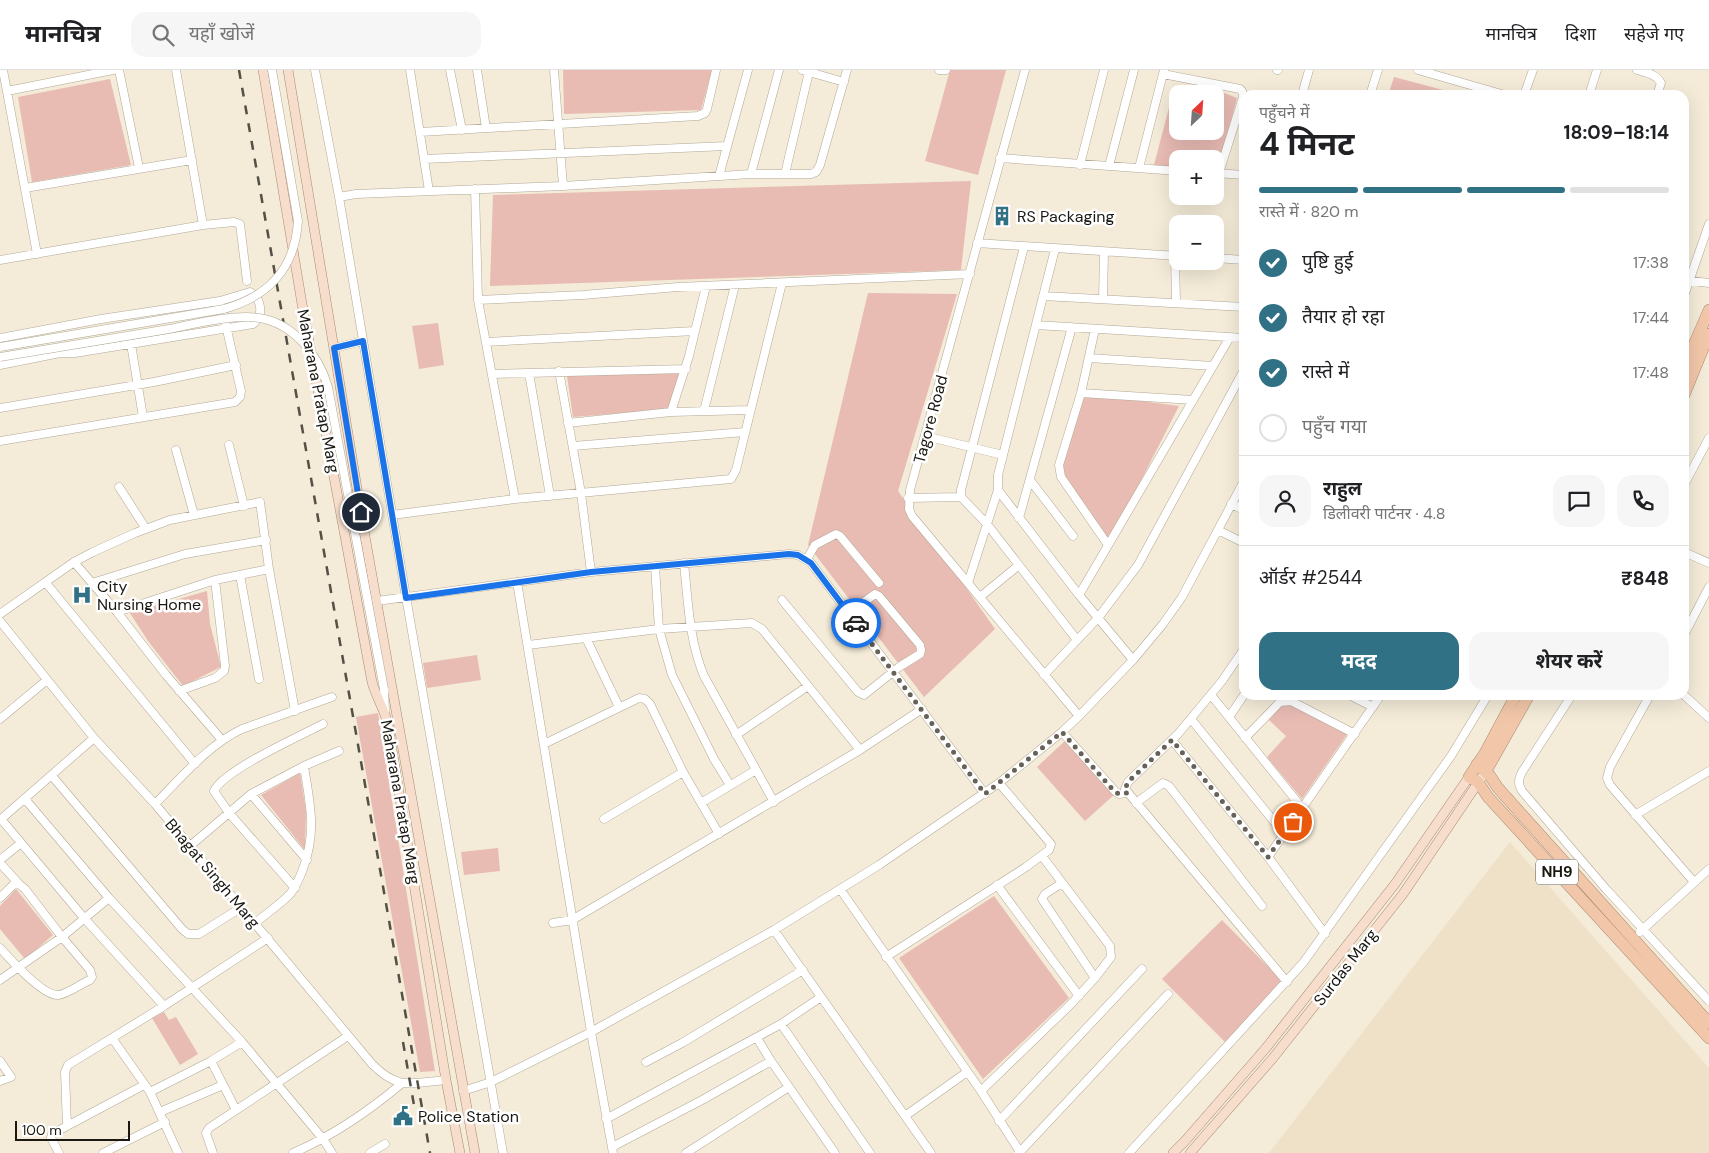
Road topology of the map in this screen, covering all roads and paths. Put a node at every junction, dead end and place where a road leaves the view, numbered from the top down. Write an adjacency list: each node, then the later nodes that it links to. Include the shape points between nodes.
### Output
1 (3, 70): 38 (street)
2 (113, 70): 38 (street)
3 (119, 70): 52 (street)
4 (176, 70): 49 (street)
5 (263, 70): 117 (main road, Maharana Pratap Marg)
6 (272, 70): 104 (street, bridge, via 298,221 293,251 269,287 251,299 224,309)
7 (288, 70): 105 (main road, Maharana Pratap Marg)
8 (315, 70): 64 (street)
9 (410, 70): 43 (street)
10 (450, 70): 42 (street)
11 (477, 70): 41 (street)
12 (554, 70): 40 (street)
13 (716, 70): 40 (street, via 707,109 702,115)
14 (748, 70): 44 (street)
15 (779, 70): 55 (street)
16 (847, 70): 30 (street)
17 (939, 70): 18 (street)
18 (946, 70)
19 (1025, 70): 47 (street, Tagore Road)
20 (1104, 70): 50 (street)
21 (1134, 70): 51 (street)
22 (1309, 70): 32 (street)
23 (1378, 70): 33 (street)
24 (1418, 70): 34 (street)
25 (1532, 70): 35 (street)
26 (1597, 70): 36 (street)
27 (1637, 70): 37 (street, via 1654,75 1661,83)
28 (806, 71): 30 (street); 56 (street)
29 (1163, 72): 31 (street); 53 (street)
30 (844, 82): 56 (street, via 819,169 811,174)
31 (1241, 90)
32 (1303, 90)
33 (1372, 90)
34 (1488, 90)
35 (1526, 90)
36 (1591, 90)
37 (1659, 90)
38 (7, 91): 61 (street)
39 (1239, 109): 46 (street)
40 (558, 124): 41 (street); 45 (street)
41 (486, 128): 42 (street)
42 (462, 130): 43 (street)
43 (420, 132): 48 (street)
44 (727, 146): 45 (street); 59 (street)
45 (560, 152): 48 (street); 60 (street)
46 (1224, 153)
47 (1000, 158): 50 (street); 67 (street, Tagore Road)
48 (424, 159): 63 (street)
49 (192, 160): 52 (street); 66 (street)
50 (1080, 165): 51 (street)
51 (1109, 166): 53 (street)
52 (139, 168): 61 (street)
53 (1139, 168): 54 (street)
54 (1169, 170)
55 (751, 174): 56 (street); 59 (street)
56 (784, 174)
57 (1224, 174): 58 (street)
58 (1239, 175)
59 (719, 176): 60 (street)
60 (563, 186): 62 (street)
61 (25, 188): 71 (street)
62 (475, 189): 63 (street); 88 (street)
63 (429, 191): 64 (street)
64 (339, 197): 101 (street)
65 (1709, 224): 78 (street)
66 (203, 225): 71 (street); 80 (street, via 240,224)
67 (977, 243): 68 (street); 77 (street, Tagore Road)
68 (1024, 247): 69 (street); 135 (street)
69 (1055, 249): 70 (street); 85 (street)
70 (1104, 252): 72 (street); 86 (street)
71 (37, 254): 74 (street)
72 (1169, 256)
73 (1224, 259): 75 (street)
74 (0, 260)
75 (1239, 260)
76 (1176, 270): 89 (street)
77 (970, 274): 81 (street); 130 (street, Tagore Road)
78 (1689, 275)
79 (1689, 280): 82 (street)
80 (247, 281)
81 (782, 283): 83 (street); 124 (street)
82 (1709, 283)
83 (735, 285): 84 (street); 125 (street)
84 (706, 286): 88 (street); 96 (street)
85 (1043, 296): 86 (street); 92 (street)
86 (1102, 299): 89 (street)
87 (220, 300): 93 (street); 93 (street, via 250,292 261,308 258,321 253,324); 99 (street)
88 (478, 300): 102 (street)
89 (1176, 303): 90 (street)
90 (1239, 307)
91 (1709, 310): 106 (highway)
92 (1036, 325): 94 (street); 137 (street)
93 (227, 328): 103 (street); 110 (street)
94 (1072, 328): 95 (street); 139 (street)
95 (1095, 329): 98 (street); 108 (street)
96 (695, 331): 102 (street); 112 (street)
97 (1709, 334): 119 (highway)
98 (1230, 337): 100 (street); 111 (street)
99 (0, 338)
100 (1239, 338)
101 (363, 341): 105 (street); 152 (street)
102 (486, 342): 116 (street)
103 (131, 344): 109 (street); 120 (street)
104 (0, 347)
105 (334, 348): 114 (main road, Maharana Pratap Marg)
106 (1689, 356)
107 (0, 358): 217 (street, bridge, via 245,318 270,321 295,336 318,361 328,387 384,689)
108 (1088, 358): 111 (street); 121 (street)
109 (0, 365)
110 (236, 365): 120 (street); 127 (street, via 242,391 235,402)
111 (1213, 366): 122 (street)
112 (686, 369): 113 (street); 126 (street)
113 (559, 371): 115 (street); 128 (street)
114 (338, 372): 117 (main road); 182 (main road, Maharana Pratap Marg)
115 (530, 373): 116 (street); 144 (street)
116 (492, 374): 147 (street)
117 (316, 377): 217 (main road, Maharana Pratap Marg, via 374,692)
118 (1239, 379): 186 (street, via 1145,555)
119 (1689, 383)
120 (138, 385): 123 (street); 127 (street)
121 (1081, 393): 122 (street); 160 (street, via 1059,471)
122 (1193, 400): 160 (street)
123 (0, 408)
124 (750, 410): 125 (street); 129 (street)
125 (704, 411): 126 (street)
126 (671, 412): 128 (street)
127 (142, 417): 132 (street)
128 (568, 423): 134 (street)
129 (745, 432): 134 (street); 143 (street, via 731,479)
130 (925, 436): 135 (street); 146 (street, Tagore Road)
131 (1709, 438): 138 (street)
132 (0, 441)
133 (229, 445): 149 (street)
134 (572, 446): 143 (street)
135 (972, 448): 137 (street); 145 (street)
136 (176, 450): 151 (street)
137 (1003, 456): 141 (street)
138 (1689, 476)
139 (1030, 480): 153 (street); 157 (street)
140 (119, 487): 155 (street)
141 (998, 490): 153 (street); 154 (street)
142 (1239, 490): 148 (street)
143 (581, 492): 144 (street); 169 (street)
144 (550, 496): 147 (street)
145 (961, 497): 146 (street); 154 (street)
146 (908, 498): 176 (street, via 912,516)
147 (515, 499): 152 (street)
148 (1231, 504): 150 (street); 156 (street)
149 (244, 506): 151 (street); 158 (street, via 260,502)
150 (1239, 508)
151 (194, 515): 155 (street)
152 (392, 515): 180 (street)
153 (1019, 518): 178 (street)
154 (987, 524): 166 (street); 176 (street)
155 (146, 529): 163 (street)
156 (1218, 530): 159 (street); 195 (street, via 1182,597)
157 (1073, 536)
158 (266, 540): 168 (street); 174 (street, via 185,554)
159 (1239, 541)
160 (1108, 545): 178 (street)
161 (1689, 554): 165 (street)
162 (807, 559): 164 (street, via 789,554); 175 (street, via 816,545 836,534); 184 (street)
163 (74, 562): 173 (street); 174 (street)
164 (684, 563): 167 (street); 189 (street)
165 (1709, 563)
166 (1019, 565): 179 (street); 192 (street)
167 (655, 566): 169 (street); 190 (street)
168 (269, 569): 170 (street); 216 (street)
169 (591, 572): 172 (street)
170 (240, 575): 171 (street); 198 (street)
171 (215, 580): 183 (street); 201 (street, via 224,671 215,678)
172 (517, 582): 180 (street); 193 (street)
173 (46, 583): 185 (street); 234 (street)
174 (92, 583): 183 (street)
175 (880, 583)
176 (968, 583): 179 (street)
177 (1709, 587): 188 (street)
178 (1079, 595): 186 (street)
179 (980, 597): 197 (street)
180 (406, 598): 182 (street); 321 (street)
181 (782, 600): 196 (street, via 861,694 866,694)
182 (377, 601): 267 (main road, Maharana Pratap Marg)
183 (117, 612): 201 (street)
184 (849, 613): 196 (street); 196 (street, via 875,594 920,645 920,654)
185 (0, 614)
186 (1098, 618): 192 (street); 195 (street)
187 (0, 621): 199 (street, Bhagat Singh Marg)
188 (1689, 625)
189 (691, 627): 190 (street); 200 (street, via 744,622 757,626); 226 (street, via 704,676)
190 (659, 629): 191 (street); 244 (street, via 672,675)
191 (586, 638): 193 (street); 213 (street)
192 (1077, 640): 197 (street)
193 (528, 645): 231 (street)
194 (1239, 656): 202 (street)
195 (1134, 660): 218 (street)
196 (893, 672): 215 (street)
197 (1044, 675): 218 (street)
198 (259, 679)
199 (48, 680): 221 (street); 227 (street, Bhagat Singh Marg)
200 (808, 686): 226 (street); 232 (street)
201 (179, 691): 229 (street)
202 (1211, 695): 219 (street); 222 (street)
203 (332, 697): 216 (street)
204 (1240, 700): 219 (street)
205 (1359, 700): 214 (street)
206 (1378, 700): 214 (street)
207 (1485, 700): 286 (street, via 1451,756)
208 (1514, 700): 236 (highway)
209 (1526, 700): 236 (highway)
210 (1569, 700): 243 (street, via 1522,772)
211 (1647, 700): 256 (street, via 1607,778)
212 (1689, 700): 220 (street)
213 (619, 707): 231 (street); 239 (street, via 639,698 650,704)
214 (1373, 707): 225 (street)
215 (922, 709): 232 (street); 247 (street)
216 (296, 711): 229 (street, via 242,729)
217 (385, 711): 268 (main road, Maharana Pratap Marg)
218 (1080, 716): 224 (street)
219 (1228, 717): 228 (street)
220 (1709, 718)
221 (0, 719)
222 (1191, 719): 230 (street); 260 (street)
223 (323, 724): 255 (street, via 255,759 218,784 215,795)
224 (1062, 732): 242 (street); 245 (street, via 1115,792)
225 (1355, 734): 228 (street, via 1291,701 1285,701 1280,702); 254 (street)
226 (736, 735): 237 (street)
227 (94, 738): 240 (street); 253 (street, Bhagat Singh Marg)
228 (1245, 738): 254 (street)
229 (222, 740): 234 (street)
230 (1172, 740): 245 (street, via 1128,782); 264 (street)
231 (544, 744): 281 (street)
232 (860, 750): 250 (street)
233 (340, 751): 235 (street)
234 (195, 764): 253 (street)
235 (304, 766): 246 (street); 265 (street, via 312,818 312,840)
236 (1482, 768): 241 (highway); 248 (highway)
237 (756, 770): 244 (street); 250 (street)
238 (1709, 771): 256 (street)
239 (682, 772): 251 (street); 257 (street)
240 (52, 776): 249 (street); 279 (street, via 188,934 199,934)
241 (1474, 779): 312 (highway, NH9); 356 (main road, Surdas Marg, via 1266,1048); 357 (main road, Surdas Marg, via 1397,901 1273,1058)
242 (999, 783): 247 (street); 263 (street, via 1051,844)
243 (1518, 785): 248 (street); 285 (street)
244 (730, 786): 251 (street)
245 (1127, 793): 252 (street)
246 (251, 794): 255 (street); 265 (street)
247 (985, 794): 275 (street)
248 (1506, 796): 289 (highway)
249 (25, 799): 258 (street); 277 (street)
250 (774, 802): 259 (street)
251 (701, 803): 259 (street)
252 (1136, 803): 278 (street, via 1163,783 1169,786); 299 (street)
253 (155, 804): 262 (street, Bhagat Singh Marg)
254 (1303, 809): 260 (street)
255 (229, 813): 262 (street); 274 (street)
256 (1636, 815): 270 (street)
257 (604, 819)
258 (1, 820): 261 (street)
259 (719, 834): 281 (street)
260 (1284, 834): 264 (street)
261 (21, 843): 266 (street); 280 (street)
262 (190, 846): 279 (street, Bhagat Singh Marg)
263 (1042, 856): 271 (street); 273 (street)
264 (1268, 857): 286 (street)
265 (307, 860): 274 (street)
266 (0, 862): 272 (street)
267 (424, 862): 268 (main road); 295 (main road, Maharana Pratap Marg)
268 (412, 864): 296 (main road, Maharana Pratap Marg)
269 (1709, 869): 270 (street)
270 (1694, 882): 285 (street)
271 (1062, 883): 297 (street, via 1112,951 1108,963); 297 (street, via 1042,899)
272 (19, 884): 276 (street, via 13,885); 287 (street)
273 (997, 886): 291 (street); 302 (street)
274 (294, 888): 283 (street)
275 (840, 889): 284 (street); 291 (street)
276 (0, 898)
277 (110, 898): 280 (street); 300 (street)
278 (1262, 906)
279 (242, 907): 283 (street, Bhagat Singh Marg)
280 (84, 918): 287 (street); 305 (street)
281 (572, 920): 282 (street); 308 (street)
282 (553, 922)
283 (255, 923): 288 (street, Bhagat Singh Marg)
284 (774, 930): 294 (street); 308 (street)
285 (1643, 930): 289 (street); 304 (street)
286 (1325, 934): 299 (street)
287 (62, 936): 292 (street); 292 (street, via 92,973 90,980 55,995 46,992)
288 (268, 938): 300 (street); 309 (street, Bhagat Singh Marg)
289 (1633, 938): 306 (highway)
290 (0, 948): 292 (street)
291 (886, 957): 318 (street)
292 (18, 967): 298 (street)
293 (1142, 969): 334 (street)
294 (802, 970): 303 (street); 317 (street)
295 (443, 972): 296 (main road); 327 (main road, Maharana Pratap Marg)
296 (430, 974): 319 (main road, Maharana Pratap Marg)
297 (1095, 978): 302 (street)
298 (0, 980)
299 (1287, 982): 355 (street)
300 (191, 988): 305 (street); 313 (street)
301 (1168, 994): 341 (street)
302 (1079, 996): 328 (street)
303 (821, 997): 307 (street); 332 (street)
304 (1709, 1001)
305 (164, 1006): 310 (street)
306 (1709, 1023)
307 (781, 1024): 311 (street); 353 (street)
308 (591, 1032): 321 (street); 333 (street)
309 (348, 1036): 322 (street); 323 (street, Bhagat Singh Marg, via 382,1075)
310 (112, 1038): 324 (street); 336 (street, via 68,1065 65,1072)
311 (757, 1038): 316 (street); 333 (street)
312 (1709, 1038)
313 (242, 1042): 315 (street); 322 (street)
314 (0, 1061): 320 (street, via 11,1076)
315 (211, 1061): 325 (street); 329 (street)
316 (771, 1061): 326 (street); 339 (street)
317 (646, 1062)
318 (967, 1072): 328 (street); 332 (street)
319 (446, 1080): 323 (street); 348 (main road, Maharana Pratap Marg)
320 (0, 1081)
321 (491, 1082): 327 (street); 350 (street)
322 (277, 1083): 330 (street); 337 (street)
323 (401, 1084): 337 (street)
324 (144, 1085): 329 (street); 336 (street)
325 (223, 1085): 330 (street); 331 (street)
326 (789, 1087): 351 (street); 352 (street)
327 (463, 1091): 349 (main road, Maharana Pratap Marg)
328 (981, 1091): 334 (street)
329 (150, 1092): 331 (street)
330 (236, 1110): 345 (street, via 207,1131)
331 (160, 1112): 335 (street)
332 (905, 1116): 354 (street)
333 (606, 1118): 339 (street)
334 (1000, 1120): 341 (street)
335 (165, 1122): 343 (street); 344 (street)
336 (67, 1126): 342 (street, via 51,1136)
337 (323, 1139): 340 (street); 346 (street)
338 (385, 1144): 347 (street)
339 (612, 1150)
340 (296, 1152)
341 (1019, 1152)
342 (59, 1153)
343 (103, 1153)
344 (178, 1153)
345 (213, 1153)
346 (332, 1153)
347 (370, 1153)
348 (460, 1153)
349 (475, 1153)
350 (503, 1153)
351 (688, 1153)
352 (835, 1153)
353 (870, 1153)
354 (931, 1153)
355 (1129, 1153)
356 (1173, 1153)
357 (1190, 1153)

